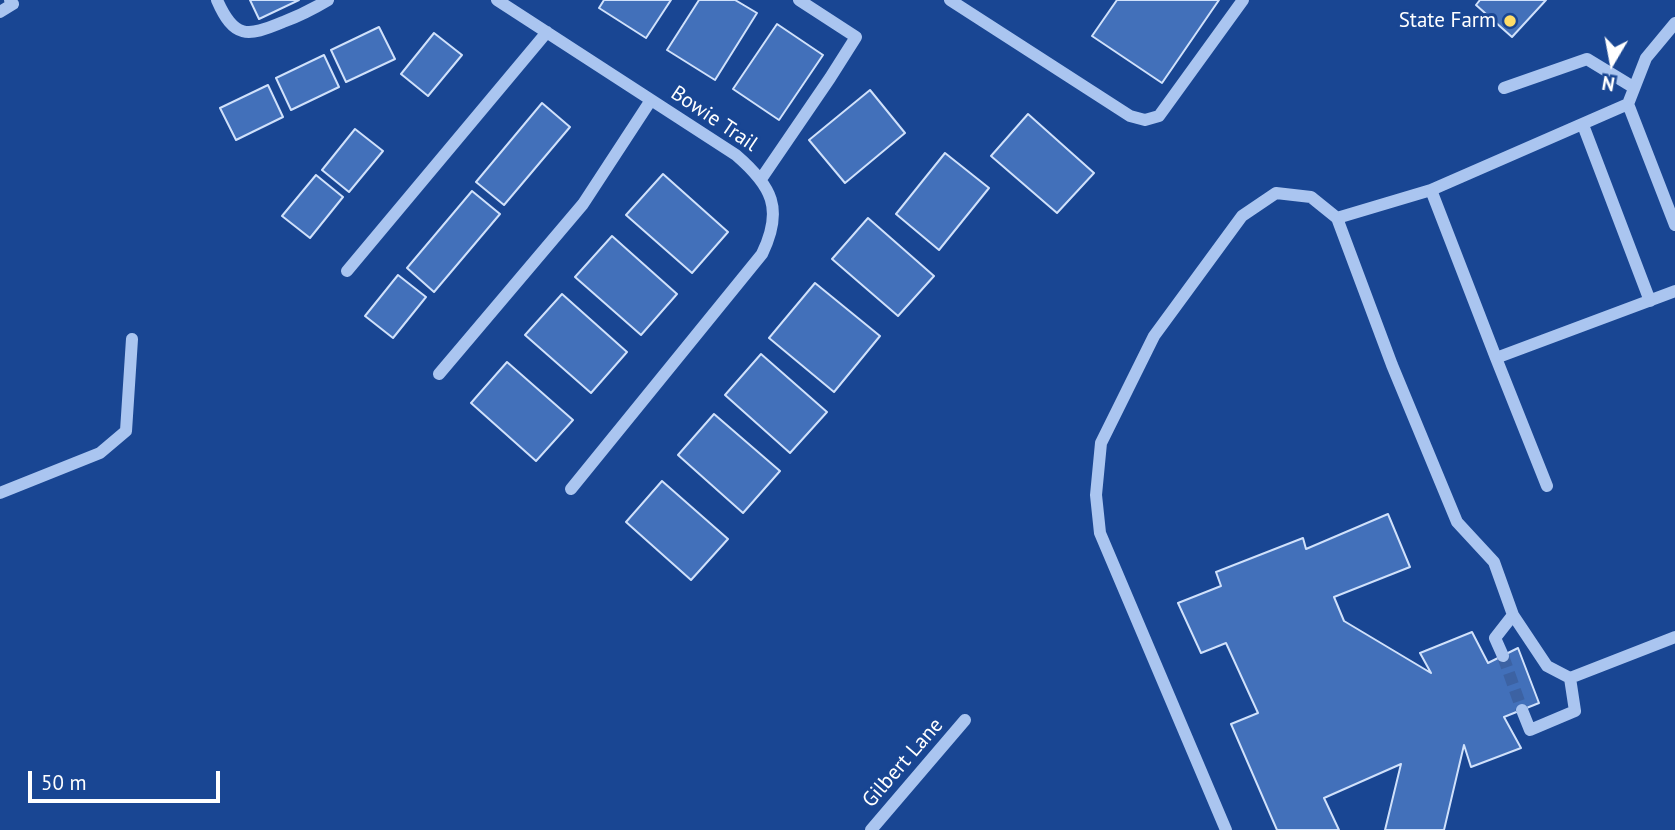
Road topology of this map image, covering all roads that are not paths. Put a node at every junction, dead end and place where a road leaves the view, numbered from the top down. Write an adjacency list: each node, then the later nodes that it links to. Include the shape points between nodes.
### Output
1 (10, 0): 8 (street, via 13,4)
2 (217, 0): 3 (street, via 225,18 238,30 256,33)
3 (328, 0)
4 (498, 0): 10 (street, Bowie Trail)
5 (799, 0): 16 (street, via 856,37)
6 (950, 0): 7 (street, via 1130,116 1145,120 1159,116)
7 (1243, 0)
8 (0, 12)
9 (1675, 23): 11 (street, via 1646,58)
10 (547, 32): 13 (street, Bowie Trail); 20 (street)
11 (1633, 87): 12 (street, via 1587,58); 14 (street)
12 (1504, 88)
13 (651, 100): 16 (street, Bowie Trail, via 736,155); 25 (street, via 583,204)
14 (1628, 104): 15 (street); 19 (street)
15 (1583, 125): 17 (street); 22 (street)
16 (761, 179): 27 (street, Bowie Trail, via 770,194 774,216 762,254)
17 (1431, 190): 18 (street); 24 (street)
18 (1337, 218): 29 (street, via 1457,522 1494,562); 36 (street, via 1311,197 1276,193 1242,216 1154,336 1101,443 1096,495 1100,533)
19 (1675, 226)
20 (348, 271)
21 (1675, 291): 22 (street)
22 (1650, 301): 24 (street)
23 (132, 339): 28 (street, via 126,431 100,453)
24 (1496, 358): 26 (street)
25 (439, 374)
26 (1547, 486)
27 (571, 489)
28 (0, 493)
29 (1513, 615): 31 (street, via 1496,638); 32 (street, via 1546,666)
30 (1675, 637): 32 (street)
31 (1503, 656)
32 (1570, 678): 33 (street, via 1575,711 1530,730)
33 (1522, 710)
34 (965, 720): 35 (street, Gilbert Lane)
35 (871, 830)
36 (1226, 830)

